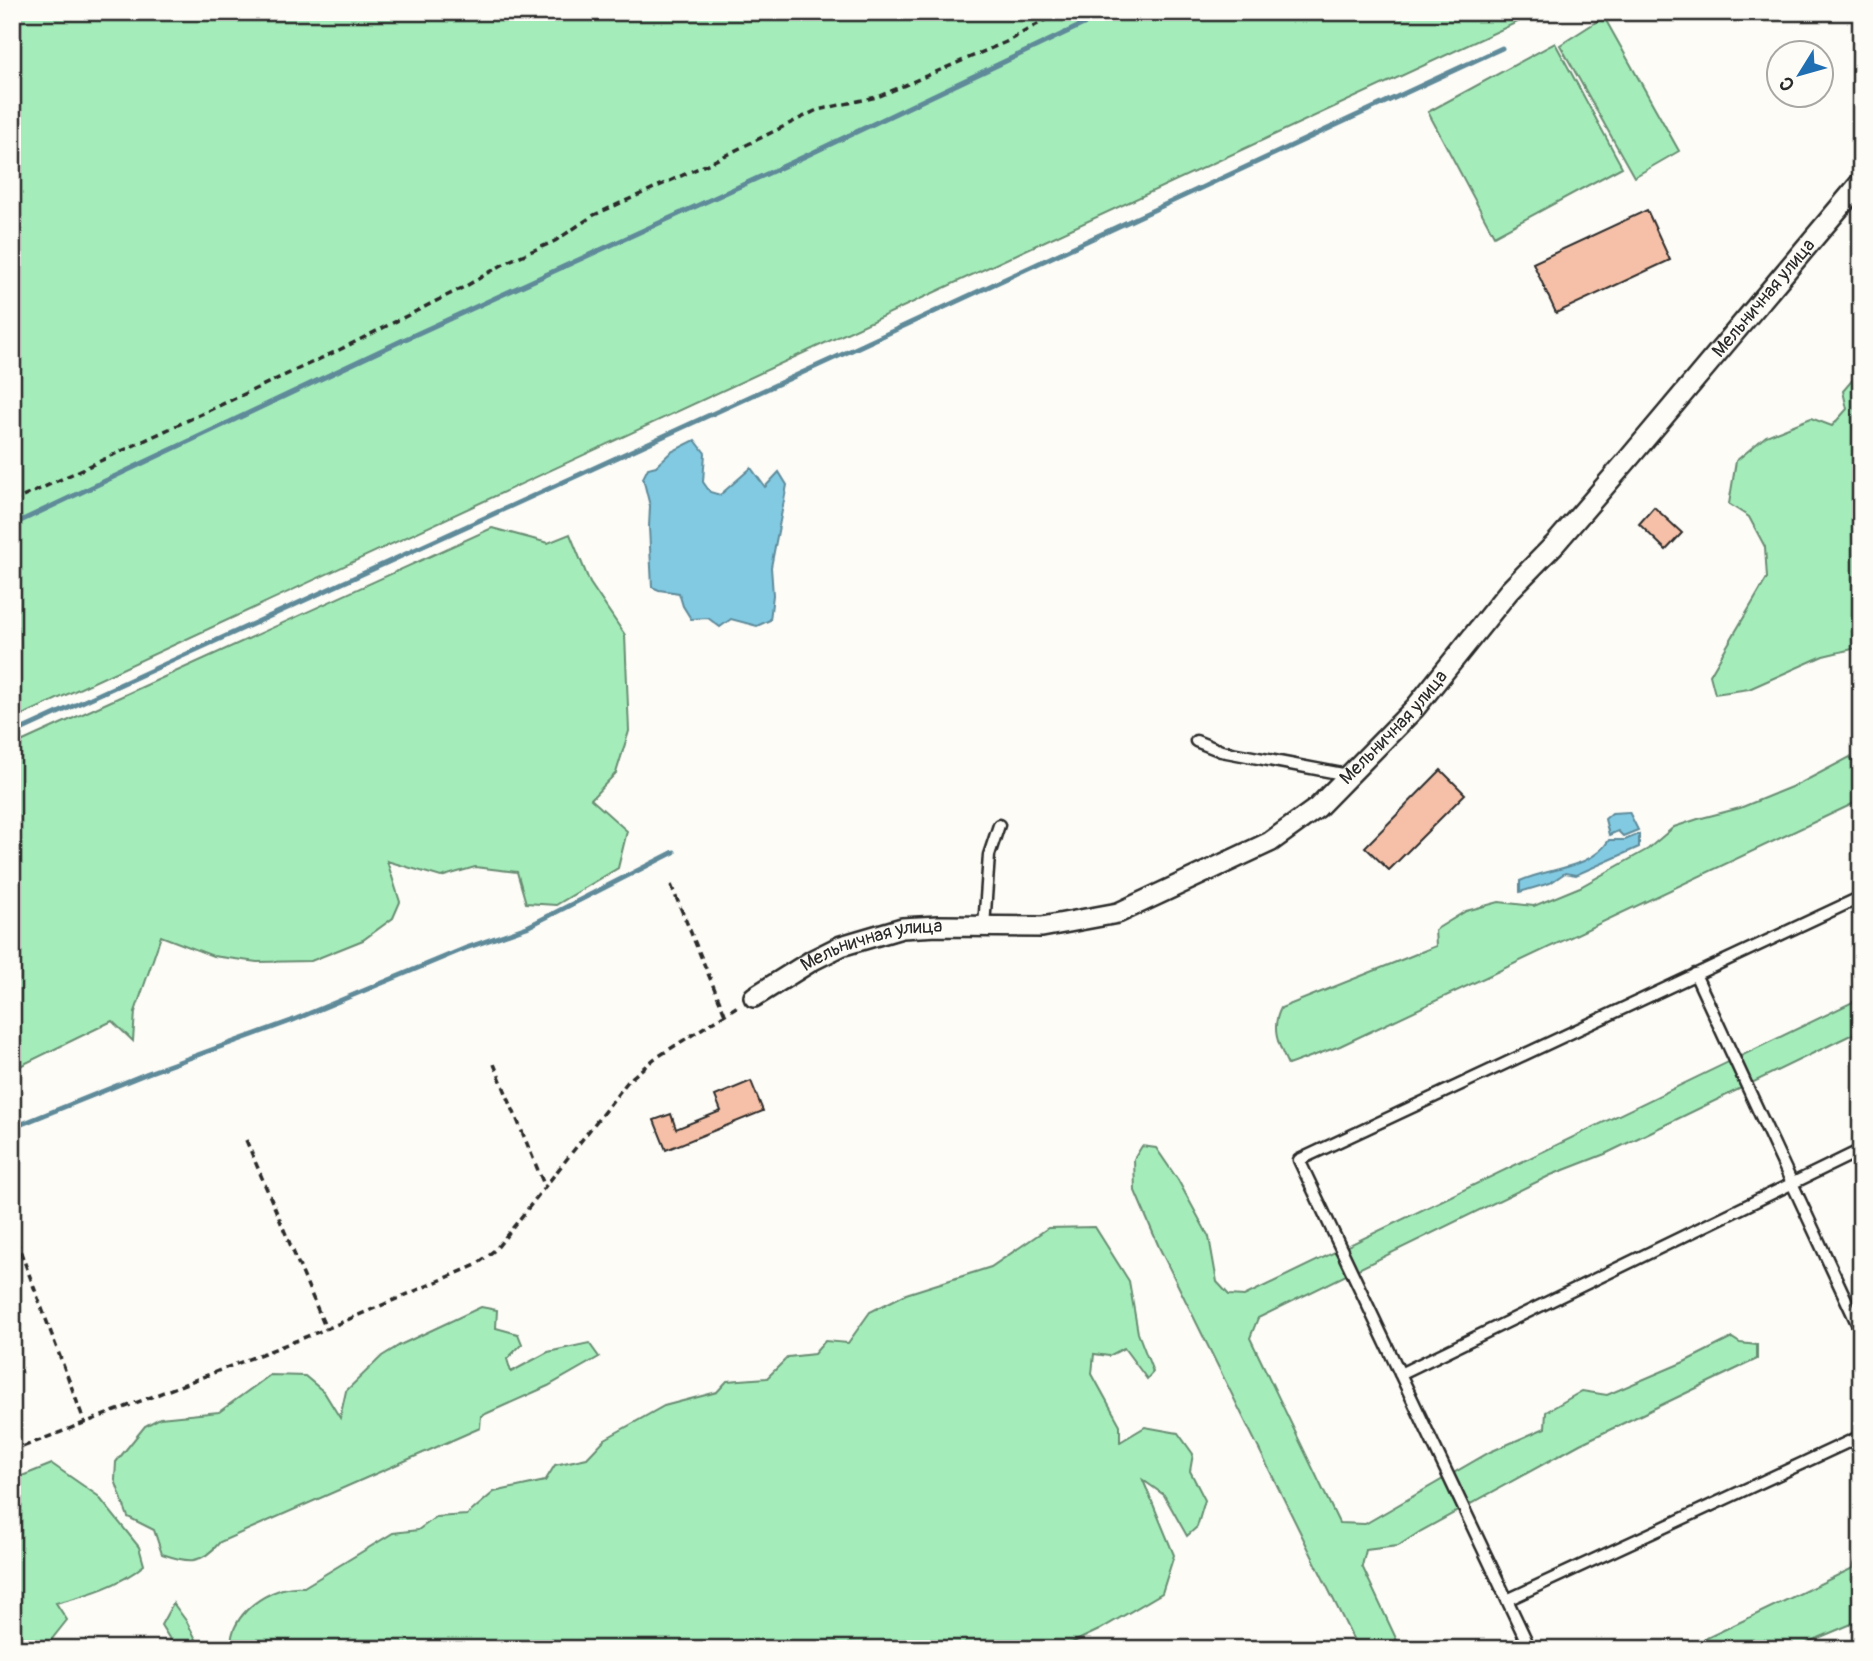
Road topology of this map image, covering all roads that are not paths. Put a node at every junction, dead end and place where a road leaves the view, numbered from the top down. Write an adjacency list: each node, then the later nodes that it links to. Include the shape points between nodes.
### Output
1 (1861, 182): 3 (street, Мельничная улица, via 1622,467 1509,591 1415,708)
2 (1196, 741): 3 (lane, via 1221,751)
3 (1348, 775): 6 (street, Мельничная улица, via 1317,808 1270,842 1118,913 1042,927)
4 (999, 825): 6 (lane, via 989,855)
5 (1861, 897): 7 (lane)
6 (985, 927): 8 (street, Мельничная улица, via 902,928 841,946)
7 (1695, 974): 10 (lane); 12 (lane, via 1299,1160)
8 (754, 997)
9 (1861, 1150): 10 (lane)
10 (1792, 1182): 11 (lane); 12 (lane)
11 (1861, 1332)
12 (1400, 1374): 14 (lane)
13 (1861, 1436): 14 (lane)
14 (1507, 1600): 15 (lane)
15 (1526, 1640)

